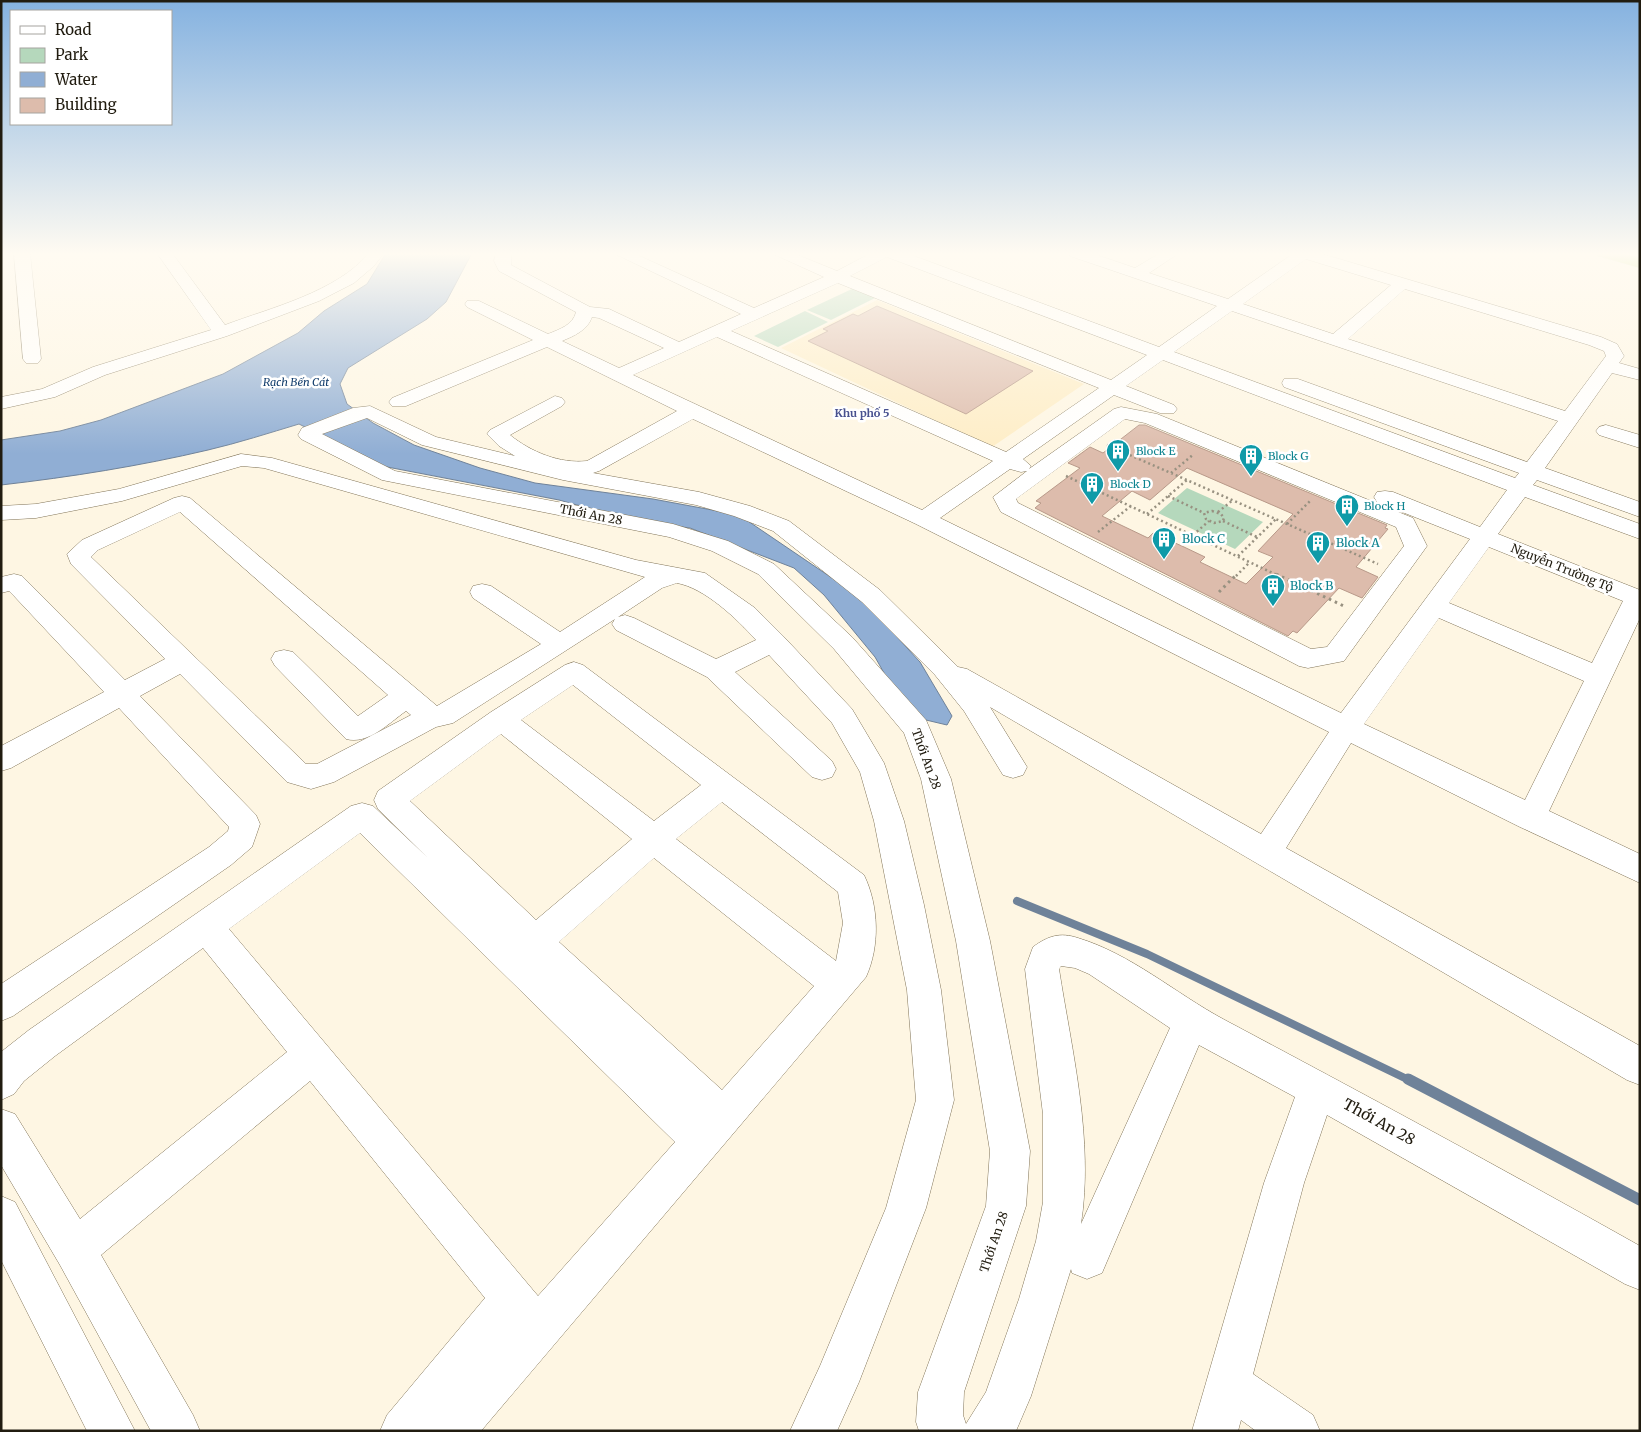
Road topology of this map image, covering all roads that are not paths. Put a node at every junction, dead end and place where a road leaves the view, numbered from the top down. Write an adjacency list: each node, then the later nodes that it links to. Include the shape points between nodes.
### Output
1 (28, 320): 23 (street)
2 (212, 320): 16 (street)
3 (254, 320): 16 (street)
4 (505, 320): 17 (street)
5 (583, 320): 17 (street, via 579,326)
6 (618, 320): 20 (street)
7 (741, 320): 15 (street)
8 (943, 320): 28 (street, Nguyễn Trường Tộ)
9 (1068, 320): 21 (street)
10 (1119, 320): 18 (street)
11 (1209, 320): 18 (street)
12 (1270, 320): 19 (street)
13 (1361, 320): 19 (street)
14 (1526, 320): 22 (street, via 1595,341)
15 (717, 331): 20 (street); 36 (street)
16 (221, 332): 31 (street, via 99,371 48,393)
17 (548, 341): 25 (street); 29 (street)
18 (1178, 341): 21 (street); 24 (street)
19 (1335, 342): 33 (street)
20 (678, 348): 25 (street)
21 (1160, 354): 28 (street); 38 (street)
22 (1610, 357): 27 (street); 33 (street)
23 (32, 359)
24 (1252, 368)
25 (619, 375): 32 (street)
26 (1270, 375): 38 (street)
27 (1640, 376)
28 (1113, 388): 36 (street); 43 (street, Nguyễn Trường Tộ)
29 (399, 402)
30 (555, 402): 32 (street, via 497,434 535,457 574,470 592,467)
31 (1, 403)
32 (692, 411): 41 (street)
33 (1570, 419): 38 (street)
34 (1606, 431): 35 (street)
35 (1640, 442)
36 (1009, 460): 37 (street); 41 (street)
37 (1041, 469): 37 (street, via 1121,413 1150,418 1405,522 1416,546 1335,655 1308,659 1009,507 1004,497)
38 (1525, 479): 39 (street); 42 (street); 43 (street)
39 (1640, 510)
40 (1, 514): 44 (street, via 122,495 241,460 265,462 636,567)
41 (924, 519): 61 (street)
42 (1640, 532)
43 (1484, 537): 47 (street, Nguyễn Trường Tộ); 48 (street)
44 (676, 575): 50 (street, via 698,579 746,614); 51 (street, via 654,582)
45 (1, 585): 57 (street, via 14,582 23,590)
46 (482, 592): 51 (street)
47 (1639, 599): 56 (street)
48 (1434, 606): 56 (street); 61 (street)
49 (625, 624): 55 (street)
50 (774, 642): 55 (street); 91 (street, via 842,716 874,772 889,821 924,990 935,1100 906,1208)
51 (560, 644): 59 (street, via 443,716)
52 (284, 659): 58 (street, via 356,731)
53 (183, 662): 57 (street); 58 (street, via 79,560 79,554 90,545 182,503); 59 (street, via 297,774 311,777 324,774)
54 (944, 668): 63 (street, Thới An 28, via 974,704); 68 (street); 92 (street, Thới An 28, via 871,596 781,526 699,499 563,474 429,441 370,412 360,412 309,432 308,435 388,476 673,531 720,546 766,569 843,643 916,728 936,779 973,940 1010,1151 1006,1206 941,1392 939,1422)
55 (716, 670): 64 (street)
56 (1599, 677): 66 (street)
57 (121, 695): 62 (street); 73 (street, via 245,824 241,838 220,856)
58 (407, 696): 59 (street)
59 (431, 717)
60 (501, 719): 65 (street, via 574,672); 67 (street); 71 (street, via 388,800)
61 (1346, 728): 66 (street); 68 (street)
62 (1, 760)
63 (1013, 767)
64 (822, 770)
65 (722, 785): 67 (street); 72 (street, via 853,885 860,923 854,966)
66 (1531, 818): 69 (street)
67 (654, 839): 71 (street); 72 (street)
68 (1267, 852): 76 (street)
69 (1640, 869)
70 (206, 926): 75 (street); 77 (street, via 42,1043 11,1068); 80 (street, via 362,815)
71 (535, 942): 80 (street)
72 (838, 984): 80 (street)
73 (1, 1004)
74 (1191, 1021): 78 (street, Thới An 28); 83 (street); 93 (street, Thới An 28, via 1101,963 1077,953 1056,950 1045,958 1042,969 1063,1127 1063,1203 1049,1272 1004,1404)
75 (312, 1055): 82 (street); 85 (street)
76 (1640, 1067)
77 (1, 1081)
78 (1317, 1088): 84 (street, Thới An 28); 86 (street, via 1284,1183)
79 (1, 1128): 82 (street)
80 (713, 1129): 85 (street)
81 (1, 1216): 87 (street)
82 (76, 1250): 88 (street)
83 (1087, 1258)
84 (1640, 1269)
85 (525, 1315): 89 (street); 90 (street)
86 (1228, 1384): 94 (street); 95 (street)
87 (112, 1431)
88 (177, 1431)
89 (403, 1431)
90 (450, 1431)
91 (813, 1431)
92 (946, 1431)
93 (987, 1431)
94 (1215, 1431)
95 (1297, 1431)

